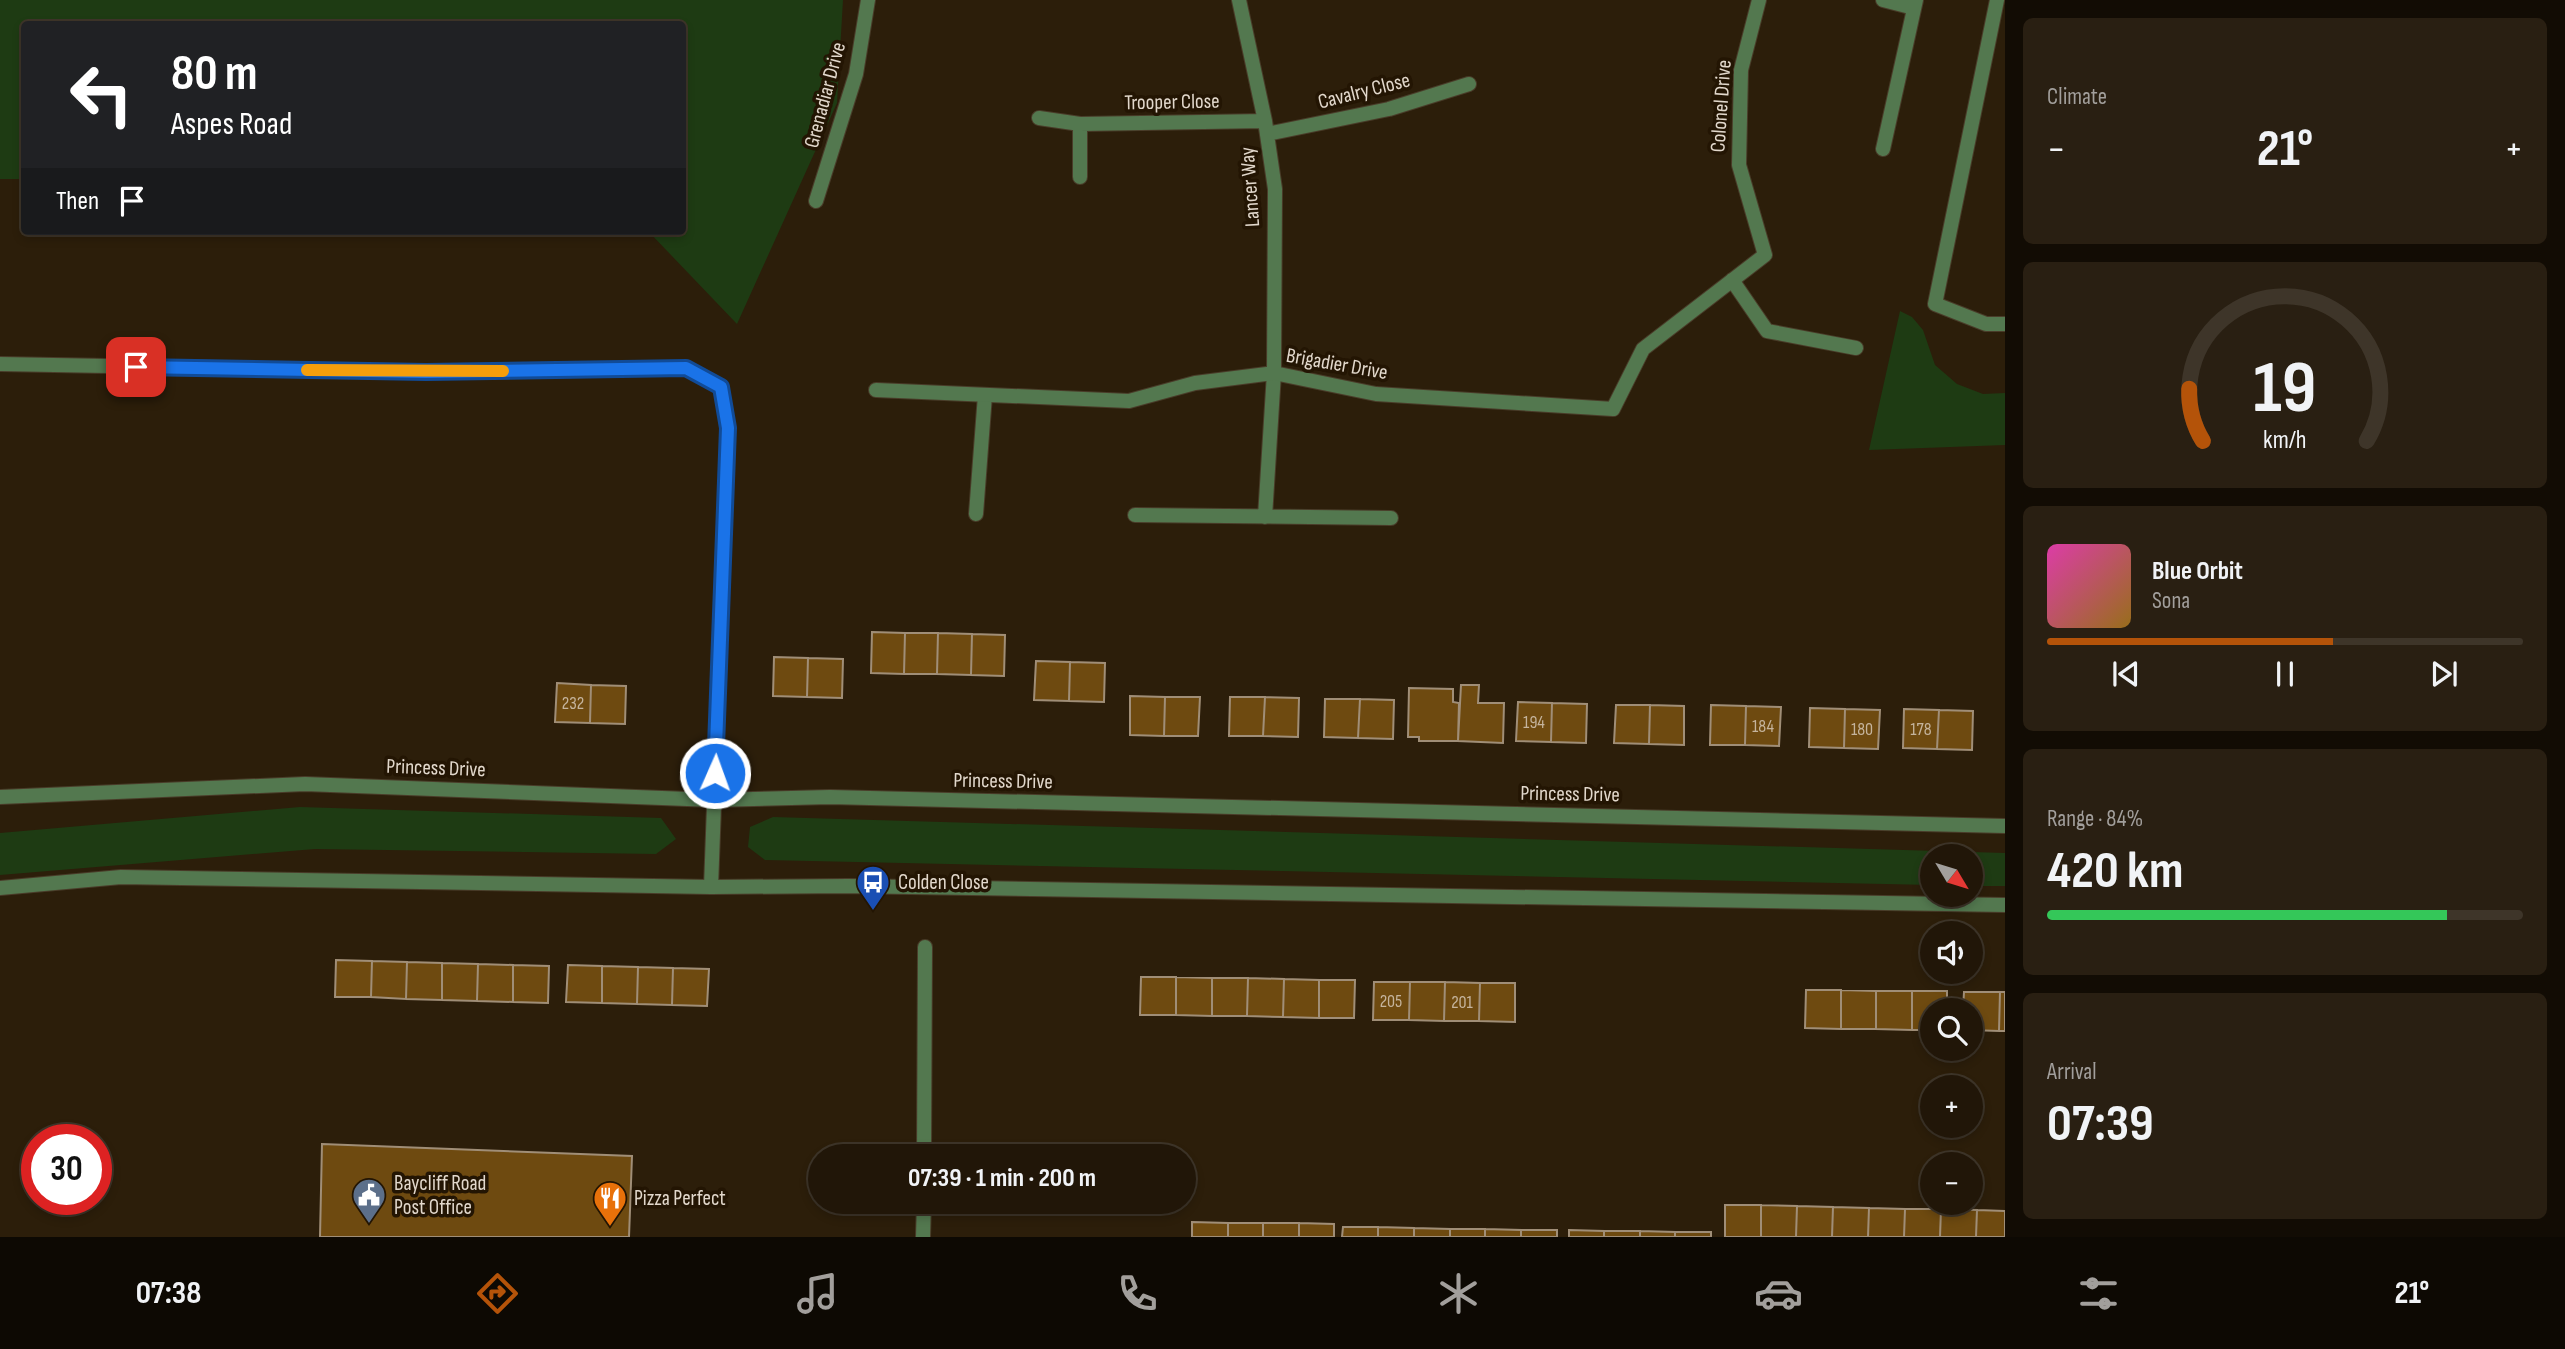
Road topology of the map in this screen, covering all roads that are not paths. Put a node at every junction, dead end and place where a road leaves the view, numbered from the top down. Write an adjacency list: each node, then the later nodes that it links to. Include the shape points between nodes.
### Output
1 (868, 0): 13 (street, Grenadiar Drive, via 856,74)
2 (1239, 0): 10 (street, Lancer Way)
3 (1759, 0): 14 (street, Colonel Drive, via 1741,70 1739,164)
4 (1884, 0): 6 (street)
5 (1997, 0): 16 (street, via 1935,304 1986,324)
6 (1915, 4): 11 (street)
7 (1469, 84): 10 (street, Cavalry Close, via 1389,109)
8 (1039, 118): 9 (street, Trooper Close)
9 (1080, 124): 10 (street, Trooper Close); 12 (street)
10 (1266, 128): 19 (street, Lancer Way, via 1275,189)
11 (1883, 149)
12 (1080, 177)
13 (816, 201)
14 (1765, 255): 15 (street, Brigadier Drive)
15 (1732, 280): 17 (street, via 1767,331); 19 (street, Brigadier Drive, via 1643,349 1613,409 1376,394)
16 (2005, 324)
17 (1856, 348)
18 (0, 364): 27 (street, via 426,372 686,368 721,387 728,428)
19 (1274, 373): 21 (street, Brigadier Drive, via 1195,383 1129,401); 24 (street, Lancer Way)
20 (876, 390): 21 (street, Brigadier Drive)
21 (985, 395): 22 (street)
22 (976, 514)
23 (1135, 515): 24 (street)
24 (1265, 517): 25 (street)
25 (1391, 518)
26 (0, 797): 27 (street, Princess Drive, via 305,784)
27 (713, 800): 28 (street, Princess Drive, via 830,797); 29 (street)
28 (2005, 826)
29 (711, 887): 30 (street, via 121,877); 31 (street)
30 (0, 888)
31 (2005, 905)
32 (925, 947): 33 (street)
33 (924, 1144)
34 (924, 1214): 35 (street)
35 (923, 1237)

